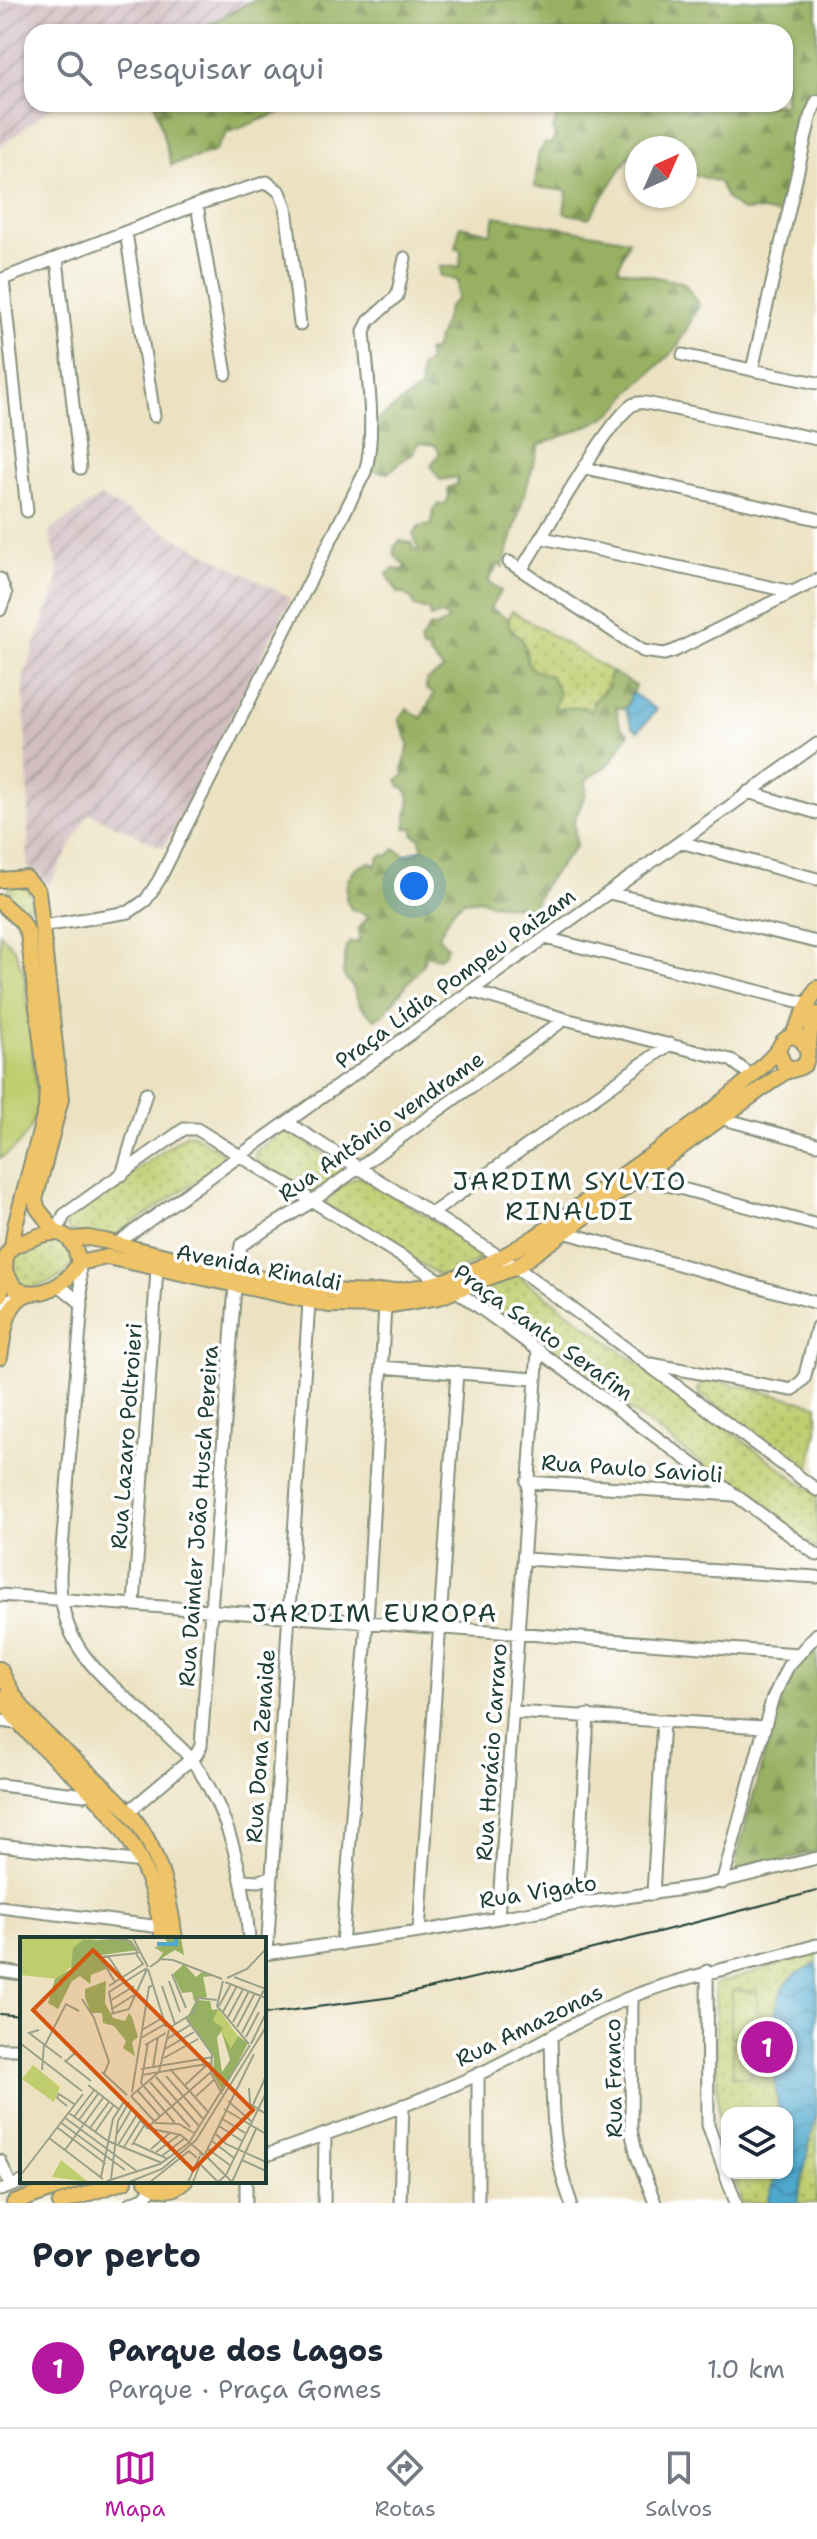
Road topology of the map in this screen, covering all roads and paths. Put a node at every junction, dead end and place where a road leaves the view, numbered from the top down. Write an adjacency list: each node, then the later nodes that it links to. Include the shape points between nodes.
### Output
1 (817, 101): 9 (street)
2 (197, 205): 3 (street); 7 (street, via 267,182 280,192); 10 (street)
3 (126, 232): 5 (street); 12 (street)
4 (405, 258): 35 (street, via 398,293 364,331 370,433 365,472 159,880 146,900 129,912)
5 (57, 259): 6 (street); 14 (street)
6 (2, 280): 16 (street)
7 (300, 324)
8 (683, 355): 9 (street)
9 (752, 370): 11 (street)
10 (226, 374)
11 (817, 383)
12 (154, 416)
13 (817, 439): 15 (street, via 634,404)
14 (80, 468)
15 (585, 468): 17 (street); 18 (street)
16 (27, 511)
17 (817, 519)
18 (543, 538): 20 (street); 23 (street)
19 (509, 562): 20 (street)
20 (521, 570): 23 (street, via 654,654 674,651)
21 (0, 579): 24 (street, via 6,594)
22 (817, 580): 23 (street)
23 (793, 592)
24 (0, 610)
25 (817, 744): 26 (street, Praça Lídia Pompeu Paizam)
26 (748, 792): 27 (street); 28 (street, Praça Lídia Pompeu Paizam)
27 (817, 813)
28 (680, 842): 30 (street); 31 (street, Praça Lídia Pompeu Paizam)
29 (6, 879): 32 (main road, via 26,878 36,887); 33 (main road)
30 (817, 879)
31 (609, 893): 36 (street, Praça Lídia Pompeu Paizam); 37 (street)
32 (39, 900): 34 (main road); 35 (main road)
33 (0, 902): 34 (main road)
34 (17, 916): 62 (main road, via 28,933 47,1098)
35 (43, 926): 60 (main road, via 61,1099 35,1200)
36 (545, 938): 39 (street, Praça Lídia Pompeu Paizam); 40 (street)
37 (817, 942)
38 (817, 988): 40 (main road)
39 (471, 991): 41 (street); 50 (street, Praça Lídia Pompeu Paizam)
40 (813, 1009): 42 (main road); 45 (main road)
41 (565, 1019): 43 (street); 53 (street, Rua Antônio vendrame)
42 (792, 1036): 44 (main road); 45 (main road, via 802,1039)
43 (670, 1044): 47 (street, via 731,1060); 57 (street)
44 (778, 1050): 46 (main road, via 780,1061); 47 (main road, Avenida Rinaldi)
45 (812, 1054): 46 (main road)
46 (794, 1069): 49 (main road, Avenida Rinaldi)
47 (753, 1077): 63 (main road, Avenida Rinaldi, via 707,1115)
48 (146, 1093): 54 (street)
49 (720, 1118): 51 (street); 55 (main road, Avenida Rinaldi)
50 (288, 1123): 52 (street, Praça Lídia Pompeu Paizam); 53 (street, Praça Santo Serafim)
51 (817, 1144)
52 (237, 1156): 54 (street, Praça Santo Serafim, via 188,1128); 56 (street, Praça Santo Serafim); 61 (street, Praça Lídia Pompeu Paizam)
53 (358, 1169): 56 (street, Rua Antônio vendrame); 57 (street, Praça Santo Serafim)
54 (122, 1175): 60 (street, via 64,1215)
55 (638, 1177): 58 (street); 59 (main road, Avenida Rinaldi)
56 (311, 1202): 68 (street, Rua Antônio vendrame, via 244,1242); 69 (street, Praça Santo Serafim)
57 (431, 1214): 63 (street, Praça Santo Serafim)
58 (817, 1225)
59 (564, 1232): 65 (main road, Avenida Rinaldi); 75 (street)
60 (64, 1236): 61 (main road, Avenida Rinaldi); 62 (main road, Avenida Rinaldi, via 44,1233); 64 (main road, via 76,1248)
61 (116, 1244): 68 (main road, Avenida Rinaldi)
62 (7, 1249): 67 (main road)
63 (500, 1258): 65 (street, Praça Santo Serafim); 69 (main road, Avenida Rinaldi)
64 (79, 1264): 66 (main road, Avenida Rinaldi, via 107,1257); 70 (main road); 77 (street)
65 (516, 1267): 71 (main road, Avenida Rinaldi); 82 (street, Praça Santo Serafim)
66 (157, 1269): 68 (main road, Avenida Rinaldi); 96 (street, Rua Lazaro Poltroieri)
67 (5, 1272): 72 (main road); 73 (main road)
68 (235, 1280): 69 (main road, Avenida Rinaldi, via 347,1293 395,1292); 74 (main road, Avenida Rinaldi); 97 (street, Rua Daimler João Husch Pereira)
69 (441, 1283): 71 (street, Praça Santo Serafim)
70 (59, 1285): 72 (main road); 77 (street)
71 (457, 1291): 78 (main road, Avenida Rinaldi); 80 (street, Praça Santo Serafim)
72 (25, 1294): 76 (street); 81 (main road, via 9,1313)
73 (0, 1296)
74 (309, 1302): 78 (main road, Avenida Rinaldi); 98 (street, Rua Dona Zenaide)
75 (817, 1303)
76 (0, 1304)
77 (82, 1304): 95 (street)
78 (385, 1306): 83 (street)
79 (817, 1327): 82 (street, via 804,1379 792,1390)
80 (538, 1350): 85 (street, Rua Horácio Carraro); 86 (street, Praça Santo Serafim)
81 (0, 1357)
82 (647, 1363): 88 (street, Praça Santo Serafim)
83 (381, 1367): 84 (street); 99 (street)
84 (457, 1372): 85 (street); 100 (street)
85 (534, 1379): 87 (street, Rua Horácio Carraro)
86 (701, 1471): 89 (street); 90 (street, Praça Santo Serafim)
87 (527, 1482): 89 (street, Rua Paulo Savioli); 92 (street, Rua Horácio Carraro)
88 (817, 1490)
89 (690, 1492): 90 (street, Rua Paulo Savioli)
90 (735, 1495): 91 (street, Praça Santo Serafim)
91 (816, 1554): 93 (street)
92 (525, 1559): 93 (street); 101 (street, Rua Horácio Carraro)
93 (812, 1576)
94 (0, 1595): 95 (street)
95 (59, 1599): 96 (street); 112 (street, via 69,1631 92,1665)
96 (134, 1605): 97 (street)
97 (212, 1611): 98 (street); 112 (street, Rua Daimler João Husch Pereira, via 201,1746)
98 (289, 1616): 99 (street); 119 (street, Rua Dona Zenaide)
99 (367, 1622): 100 (street); 130 (street)
100 (441, 1628): 101 (street); 126 (street)
101 (520, 1633): 103 (street); 106 (street, Rua Horácio Carraro)
102 (817, 1634): 103 (street)
103 (798, 1654): 111 (street, via 779,1683)
104 (0, 1669): 114 (main road, via 27,1715)
105 (0, 1697): 110 (main road)
106 (513, 1712): 107 (street); 125 (street, Rua Horácio Carraro)
107 (588, 1715): 109 (street); 123 (street)
108 (0, 1721): 110 (street)
109 (663, 1721): 111 (street); 122 (street)
110 (16, 1723): 114 (main road)
111 (764, 1727): 121 (street)
112 (191, 1759): 115 (street); 120 (street, via 222,1813)
113 (0, 1785): 114 (street, via 84,1795)
114 (99, 1790): 115 (main road); 118 (main road)
115 (129, 1811): 128 (main road, via 161,1870)
116 (0, 1845): 118 (street)
117 (817, 1858): 121 (street, Rua Vigato)
118 (142, 1862): 127 (main road)
119 (271, 1877): 120 (street); 132 (street, Rua Dona Zenaide)
120 (243, 1880): 129 (street)
121 (722, 1883): 122 (street, Rua Vigato)
122 (653, 1894): 123 (street, Rua Vigato)
123 (577, 1904): 125 (street, Rua Vigato)
124 (0, 1907): 127 (street)
125 (498, 1918): 126 (street, Rua Vigato)
126 (419, 1932): 130 (street, Rua Vigato)
127 (162, 1933)
128 (175, 1937)
129 (249, 1937)
130 (342, 1944): 132 (street, Rua Vigato)
131 (817, 1945): 134 (street, Rua Amazonas)
132 (266, 1953)
133 (0, 1971): 135 (street)
134 (707, 1971): 136 (street, Rua Amazonas); 157 (street, via 708,2125)
135 (20, 1974)
136 (632, 1997): 137 (street, Rua Amazonas); 156 (street, Rua Franco, via 631,2130)
137 (551, 2038): 138 (street, Rua Amazonas); 155 (street, via 554,2143)
138 (478, 2074): 139 (street, Rua Amazonas); 154 (street)
139 (403, 2105): 140 (street, Rua Amazonas); 153 (street)
140 (325, 2134): 141 (street, Rua Amazonas); 152 (street)
141 (266, 2155)
142 (0, 2161): 147 (street)
143 (69, 2183): 148 (main road)
144 (119, 2183): 149 (main road)
145 (184, 2183): 146 (main road, via 168,2190); 151 (main road)
146 (150, 2187): 150 (street, via 144,2198)
147 (6, 2188)
148 (14, 2203)
149 (60, 2203)
150 (131, 2203)
151 (174, 2203)
152 (324, 2203)
153 (400, 2203)
154 (478, 2203)
155 (571, 2203)
156 (655, 2203)
157 (736, 2203)

